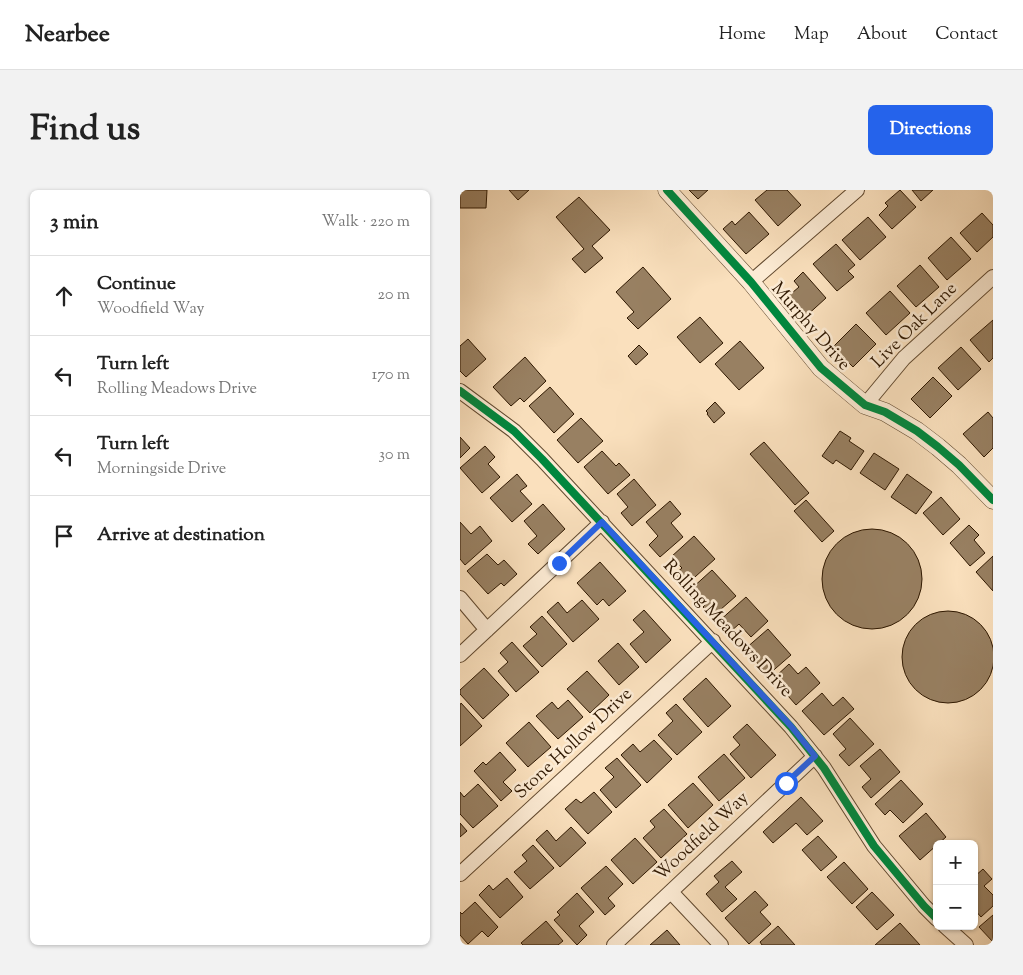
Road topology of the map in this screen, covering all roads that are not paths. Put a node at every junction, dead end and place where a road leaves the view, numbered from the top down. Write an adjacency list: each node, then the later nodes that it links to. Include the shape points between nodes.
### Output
1 (667, 190): 4 (street, Murphy Drive)
2 (857, 190): 4 (street)
3 (993, 277): 6 (street, Live Oak Lane, via 904,358)
4 (751, 282): 6 (street, Murphy Drive, via 821,368)
5 (460, 391): 8 (street, Rolling Meadows Drive, via 514,431)
6 (865, 405): 7 (street, Murphy Drive, via 885,412 917,431)
7 (990, 493)
8 (602, 522): 10 (street); 11 (street, Rolling Meadows Drive)
9 (460, 598): 10 (street)
10 (487, 630): 12 (street)
11 (713, 641): 13 (street, Rolling Meadows Drive); 14 (street, Stone Hollow Drive)
12 (460, 655)
13 (815, 756): 15 (street, Woodfield Way); 16 (street, Rolling Meadows Drive, via 874,846)
14 (460, 874)
15 (671, 892): 18 (street, Woodfield Way); 19 (street)
16 (933, 915)
17 (949, 930): 20 (street)
18 (614, 945)
19 (721, 945)
20 (966, 945)

